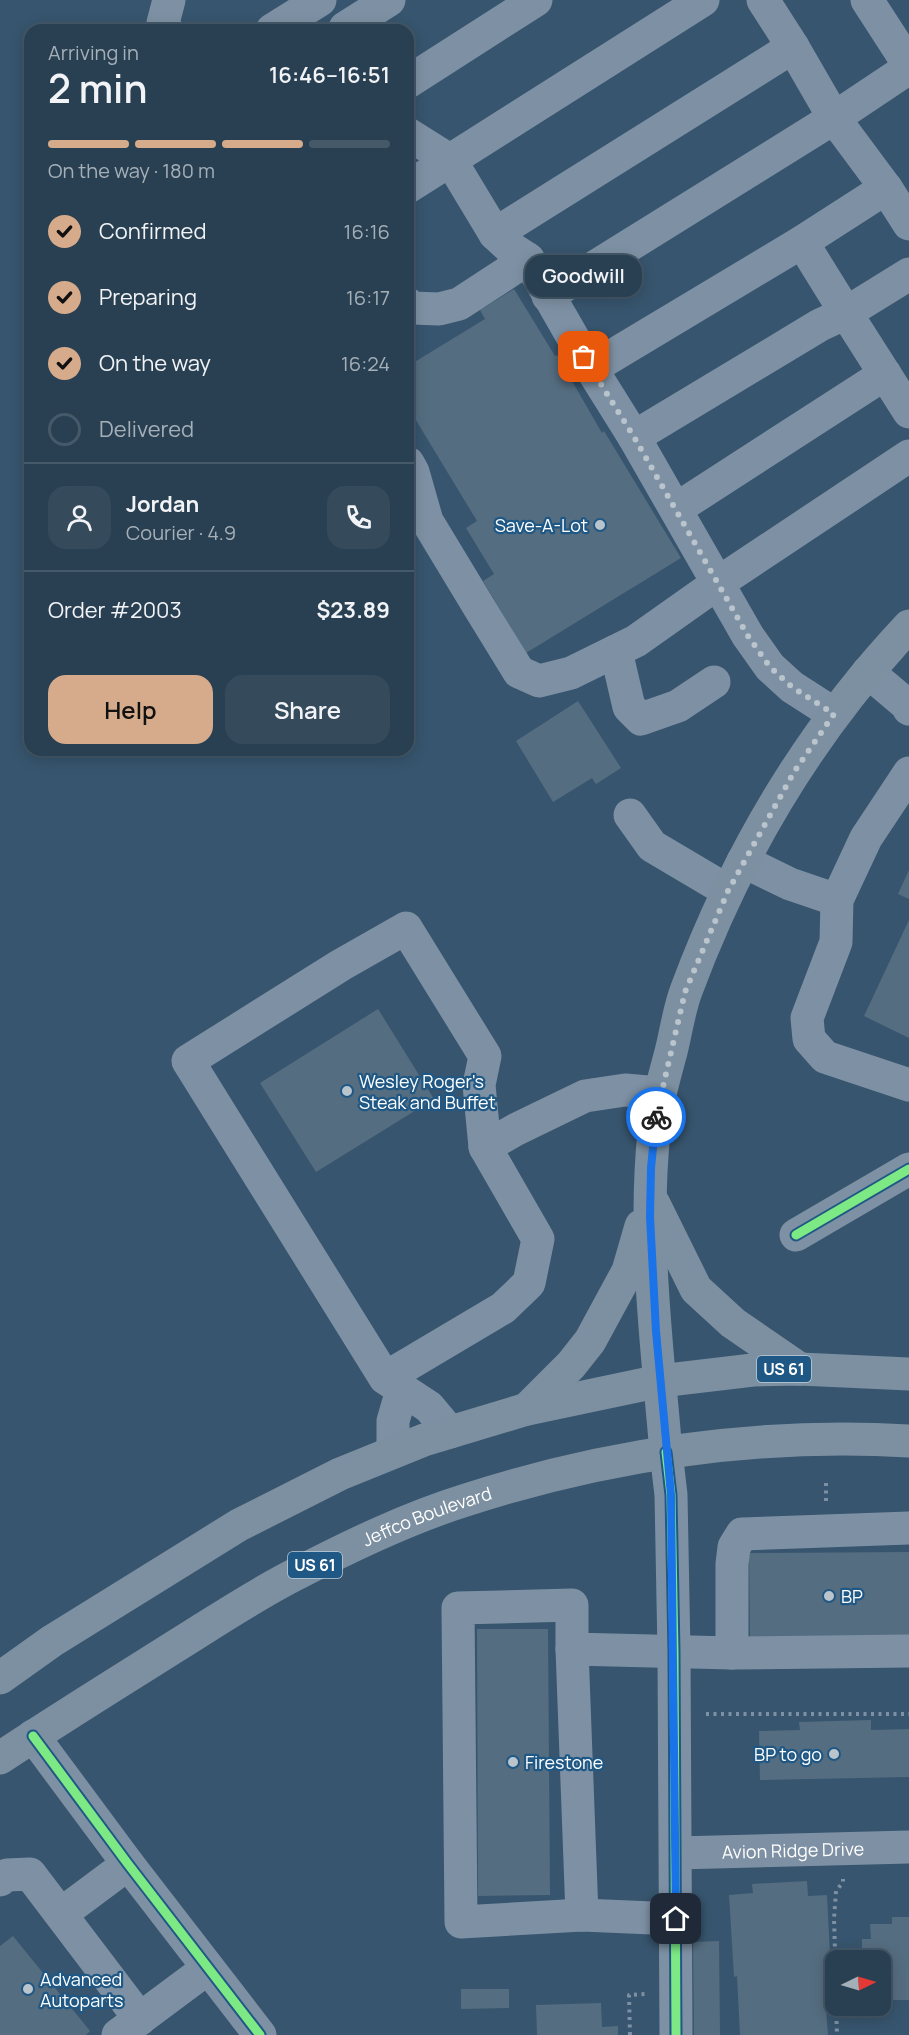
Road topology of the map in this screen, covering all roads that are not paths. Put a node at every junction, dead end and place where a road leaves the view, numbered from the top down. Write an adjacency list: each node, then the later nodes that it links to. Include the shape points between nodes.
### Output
1 (169, 0): 9 (street)
2 (320, 0): 10 (street)
3 (389, 0): 8 (street)
4 (536, 0): 13 (street)
5 (704, 0): 16 (street)
6 (763, 0): 11 (street)
7 (867, 0): 12 (street)
8 (346, 19)
9 (164, 24)
10 (282, 24)
11 (793, 46): 14 (street); 20 (street)
12 (909, 66): 14 (street)
13 (414, 78)
14 (834, 118): 18 (street); 24 (street)
15 (414, 138): 16 (street)
16 (451, 161): 17 (street); 20 (street)
17 (414, 183)
18 (886, 188): 19 (street); 21 (street)
19 (909, 224)
20 (495, 234): 22 (street)
21 (802, 242): 26 (street); 27 (street)
22 (528, 259): 24 (street); 25 (street, via 459,304 439,309)
23 (909, 274): 26 (street)
24 (548, 296): 27 (street)
25 (414, 308)
26 (846, 313): 28 (street); 30 (street)
27 (592, 368): 30 (street)
28 (885, 374): 29 (street); 33 (street)
29 (909, 412)
30 (634, 437): 33 (street)
31 (909, 456): 34 (street)
32 (414, 476): 36 (street, via 427,521 519,672 539,681 571,673)
33 (676, 509): 34 (street)
34 (718, 583): 36 (street, via 636,641); 40 (street, via 770,667 792,687)
35 (909, 626): 37 (main road)
36 (615, 651): 38 (street, via 628,707 641,719 678,706)
37 (868, 672): 39 (street); 40 (main road)
38 (714, 682)
39 (909, 709)
40 (834, 714): 43 (main road, via 794,772)
41 (907, 781): 45 (street, via 866,838)
42 (630, 815): 44 (street, via 652,846)
43 (743, 861): 44 (main road); 45 (street, via 790,884)
44 (728, 891): 47 (main road, via 685,992)
45 (837, 900): 46 (street, via 836,942 807,1018 809,1039 825,1057)
46 (909, 1085)
47 (660, 1093): 48 (street, via 625,1090 585,1096); 50 (main road)
48 (485, 1147): 55 (street, via 538,1239 529,1283 503,1308); 55 (street, via 479,1085 485,1056 406,928 188,1060)
49 (909, 1168): 51 (street)
50 (650, 1195): 52 (main road, via 696,1289 733,1323); 54 (main road); 56 (main road, via 628,1271 590,1341)
51 (796, 1235)
52 (800, 1369): 53 (main road, US 61); 54 (main road, US 61, via 725,1372)
53 (909, 1374)
54 (660, 1381): 56 (main road, US 61); 60 (main road)
55 (394, 1384): 57 (street, via 429,1407); 59 (street)
56 (527, 1408): 57 (main road, US 61)
57 (450, 1432): 59 (main road, US 61)
58 (909, 1441): 60 (main road, Jeffco Boulevard / US 61, via 796,1438)
59 (393, 1452): 66 (main road, US 61, via 239,1525 80,1623)
60 (666, 1452): 64 (street, via 671,1495); 67 (main road, Jeffco Boulevard / US 61, via 530,1480 386,1531 278,1584)
61 (909, 1528): 65 (street, via 742,1534 734,1547 732,1564)
62 (572, 1649): 64 (street); 74 (street); 74 (street, via 572,1605 458,1608 461,1922)
63 (909, 1651): 65 (street)
64 (674, 1652): 65 (street); 70 (street)
65 (732, 1653)
66 (0, 1678)
67 (33, 1736): 68 (main road, Jeffco Boulevard / US 61); 71 (street)
68 (0, 1758)
69 (909, 1847): 70 (street, Avion Ridge Drive)
70 (676, 1853): 75 (street)
71 (128, 1864): 73 (street); 76 (street)
72 (0, 1880): 73 (street, via 7,1875 30,1874)
73 (61, 1914): 77 (street)
74 (582, 1915): 75 (street)
75 (676, 1919): 79 (street)
76 (208, 1968): 77 (street); 78 (street)
77 (129, 2027)
78 (260, 2035)
79 (676, 2035)

